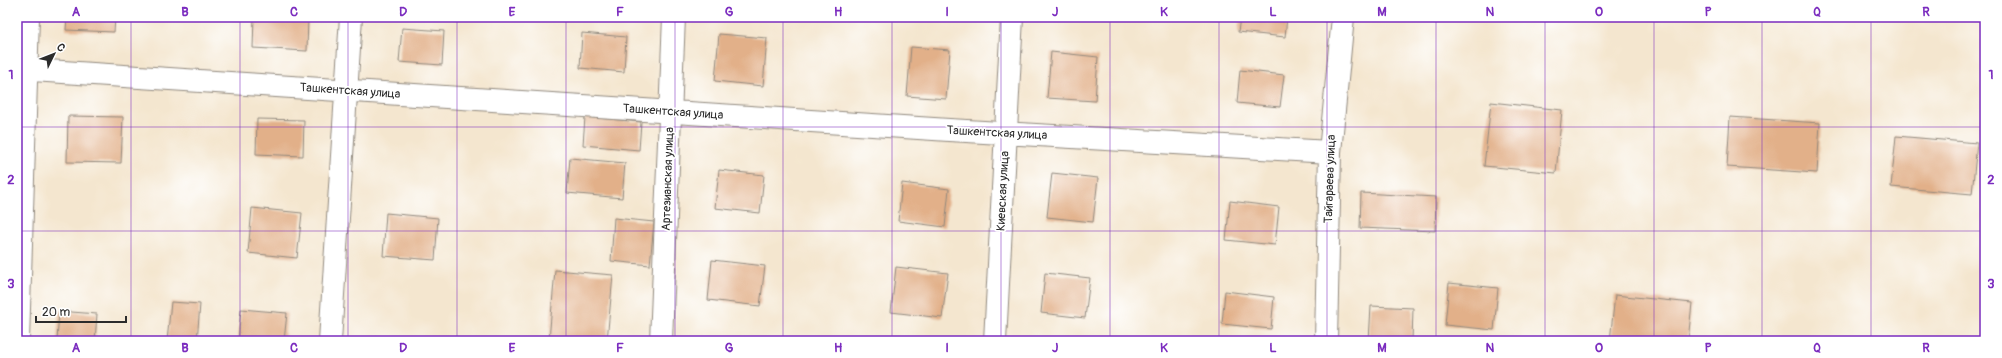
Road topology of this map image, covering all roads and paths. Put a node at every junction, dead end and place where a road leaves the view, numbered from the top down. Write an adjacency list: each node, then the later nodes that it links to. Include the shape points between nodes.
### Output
1 (28, 17): 6 (street)
2 (351, 17): 7 (street)
3 (674, 17): 8 (street, Артезианская улица)
4 (1012, 17): 9 (street, Киевская улица)
5 (1343, 17): 10 (street, Тайгараева улица)
6 (22, 70): 7 (street, Ташкентская улица); 11 (street)
7 (346, 91): 8 (street, Ташкентская улица); 12 (street)
8 (671, 112): 9 (street, Ташкентская улица); 13 (street, Артезианская улица)
9 (1006, 133): 10 (street, Ташкентская улица); 14 (street, Киевская улица)
10 (1330, 152): 15 (street, Тайгараева улица)
11 (18, 341)
12 (330, 341)
13 (661, 341)
14 (994, 341)
15 (1326, 341)

